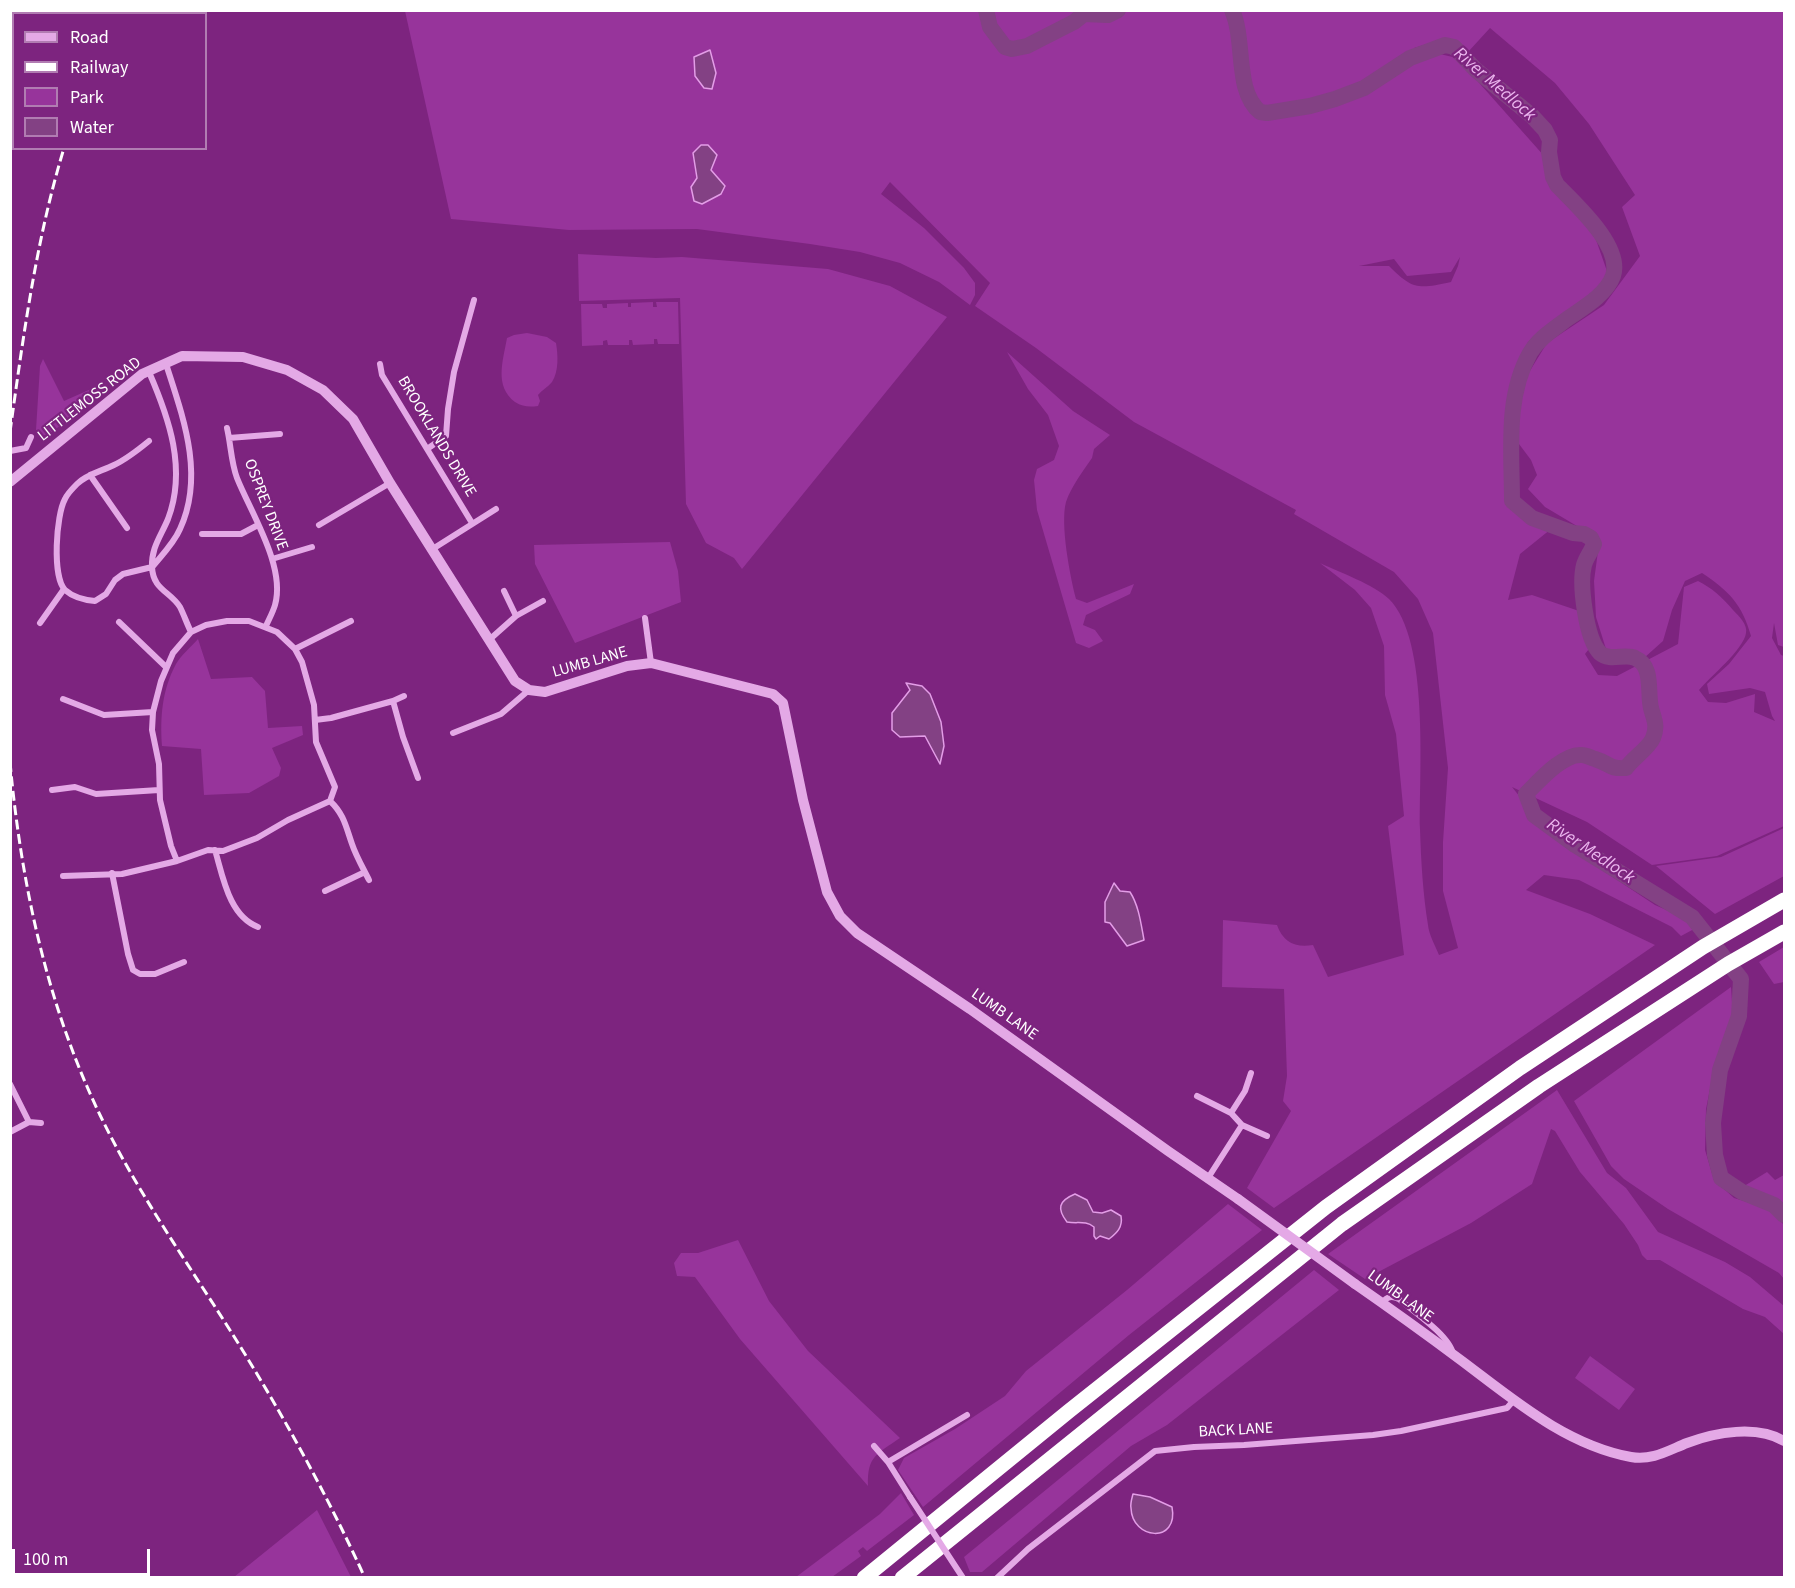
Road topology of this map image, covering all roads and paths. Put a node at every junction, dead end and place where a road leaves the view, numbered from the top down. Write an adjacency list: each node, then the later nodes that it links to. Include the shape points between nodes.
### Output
1 (474, 300): 10 (street, via 454,372 446,435)
2 (166, 364): 4 (street, LITTLEMOSS ROAD); 14 (street, LITTLEMOSS ROAD, via 182,356 243,357 287,370 323,390 354,419); 24 (street, via 186,430 192,482 189,507 179,532)
3 (380, 364): 10 (street, BROOKLANDS DRIVE, via 382,375)
4 (149, 372): 13 (street, LITTLEMOSS ROAD); 24 (street, via 169,426 176,465 168,519 154,546)
5 (227, 428): 8 (street, OSPREY DRIVE)
6 (280, 434): 8 (street)
7 (31, 437): 11 (street, via 26,447)
8 (229, 438): 17 (street, OSPREY DRIVE, via 236,475)
9 (149, 441): 12 (street, via 129,457)
10 (427, 449): 16 (street, BROOKLANDS DRIVE)
11 (12, 451)
12 (90, 475): 19 (street); 25 (street, via 64,500 58,528 59,576)
13 (12, 481)
14 (390, 483): 18 (street); 22 (street)
15 (496, 509): 16 (street)
16 (472, 523): 22 (street)
17 (258, 525): 20 (street, via 241,534); 23 (street, OSPREY DRIVE)
18 (319, 525)
19 (127, 528)
20 (202, 534)
21 (312, 547): 23 (street)
22 (431, 550): 35 (street)
23 (272, 559): 33 (street, OSPREY DRIVE, via 276,604)
24 (152, 567): 25 (street, via 123,574 95,601 80,600); 34 (street, via 158,587 179,605)
25 (64, 589): 32 (street)
26 (504, 591): 28 (street)
27 (543, 601): 28 (street)
28 (516, 616): 35 (street)
29 (645, 618): 37 (street)
30 (351, 621): 36 (street)
31 (119, 622): 38 (street)
32 (40, 623)
33 (267, 626): 34 (street, via 227,621); 36 (street)
34 (191, 632): 38 (street)
35 (489, 640): 39 (street, via 515,681)
36 (295, 649): 44 (street, via 302,662)
37 (651, 663): 39 (street, LUMB LANE, via 627,666 545,692); 70 (street, LUMB LANE, via 777,696 783,702 827,892 840,916 857,933)
38 (166, 667): 43 (street)
39 (529, 690): 45 (street, via 501,714)
40 (404, 696): 42 (street)
41 (63, 699): 43 (street, via 104,715)
42 (393, 701): 44 (street); 46 (street)
43 (153, 712): 48 (street)
44 (315, 720): 49 (street, via 316,742 334,781)
45 (453, 732)
46 (418, 778)
47 (52, 790): 48 (street, via 75,787 96,794)
48 (159, 790): 51 (street, via 166,830)
49 (330, 801): 50 (street, via 257,838 223,851); 52 (street, via 345,821)
50 (215, 850): 51 (street); 58 (street, via 236,912)
51 (177, 861): 53 (street)
52 (365, 872): 55 (street); 56 (street)
53 (112, 873): 54 (street); 60 (street, via 133,970 140,975 155,974)
54 (63, 876)
55 (369, 880)
56 (325, 891)
57 (1785, 900): 76 (highway, via 1686,958 1520,1068 1326,1207)
58 (258, 927)
59 (1785, 932): 77 (highway, via 1539,1086 1342,1224)
60 (184, 962)
61 (1251, 1073): 64 (street)
62 (10, 1084): 65 (street)
63 (1197, 1096): 64 (street)
64 (1231, 1113): 67 (street)
65 (29, 1122): 66 (street); 68 (street)
66 (40, 1123)
67 (1242, 1125): 69 (street); 70 (street)
68 (10, 1132)
69 (1267, 1136)
70 (1208, 1178): 71 (street, LUMB LANE, bridge)
71 (1514, 1400): 73 (street, LUMB LANE, via 1586,1444 1634,1458 1657,1456 1719,1435 1762,1432); 79 (street, BACK LANE, via 1507,1408 1401,1431 1155,1452 1028,1549)
72 (967, 1414): 75 (street)
73 (1781, 1436)
74 (874, 1446): 75 (street)
75 (888, 1462): 78 (street, bridge)
76 (864, 1578)
77 (902, 1578)
78 (963, 1578)
79 (997, 1578)

